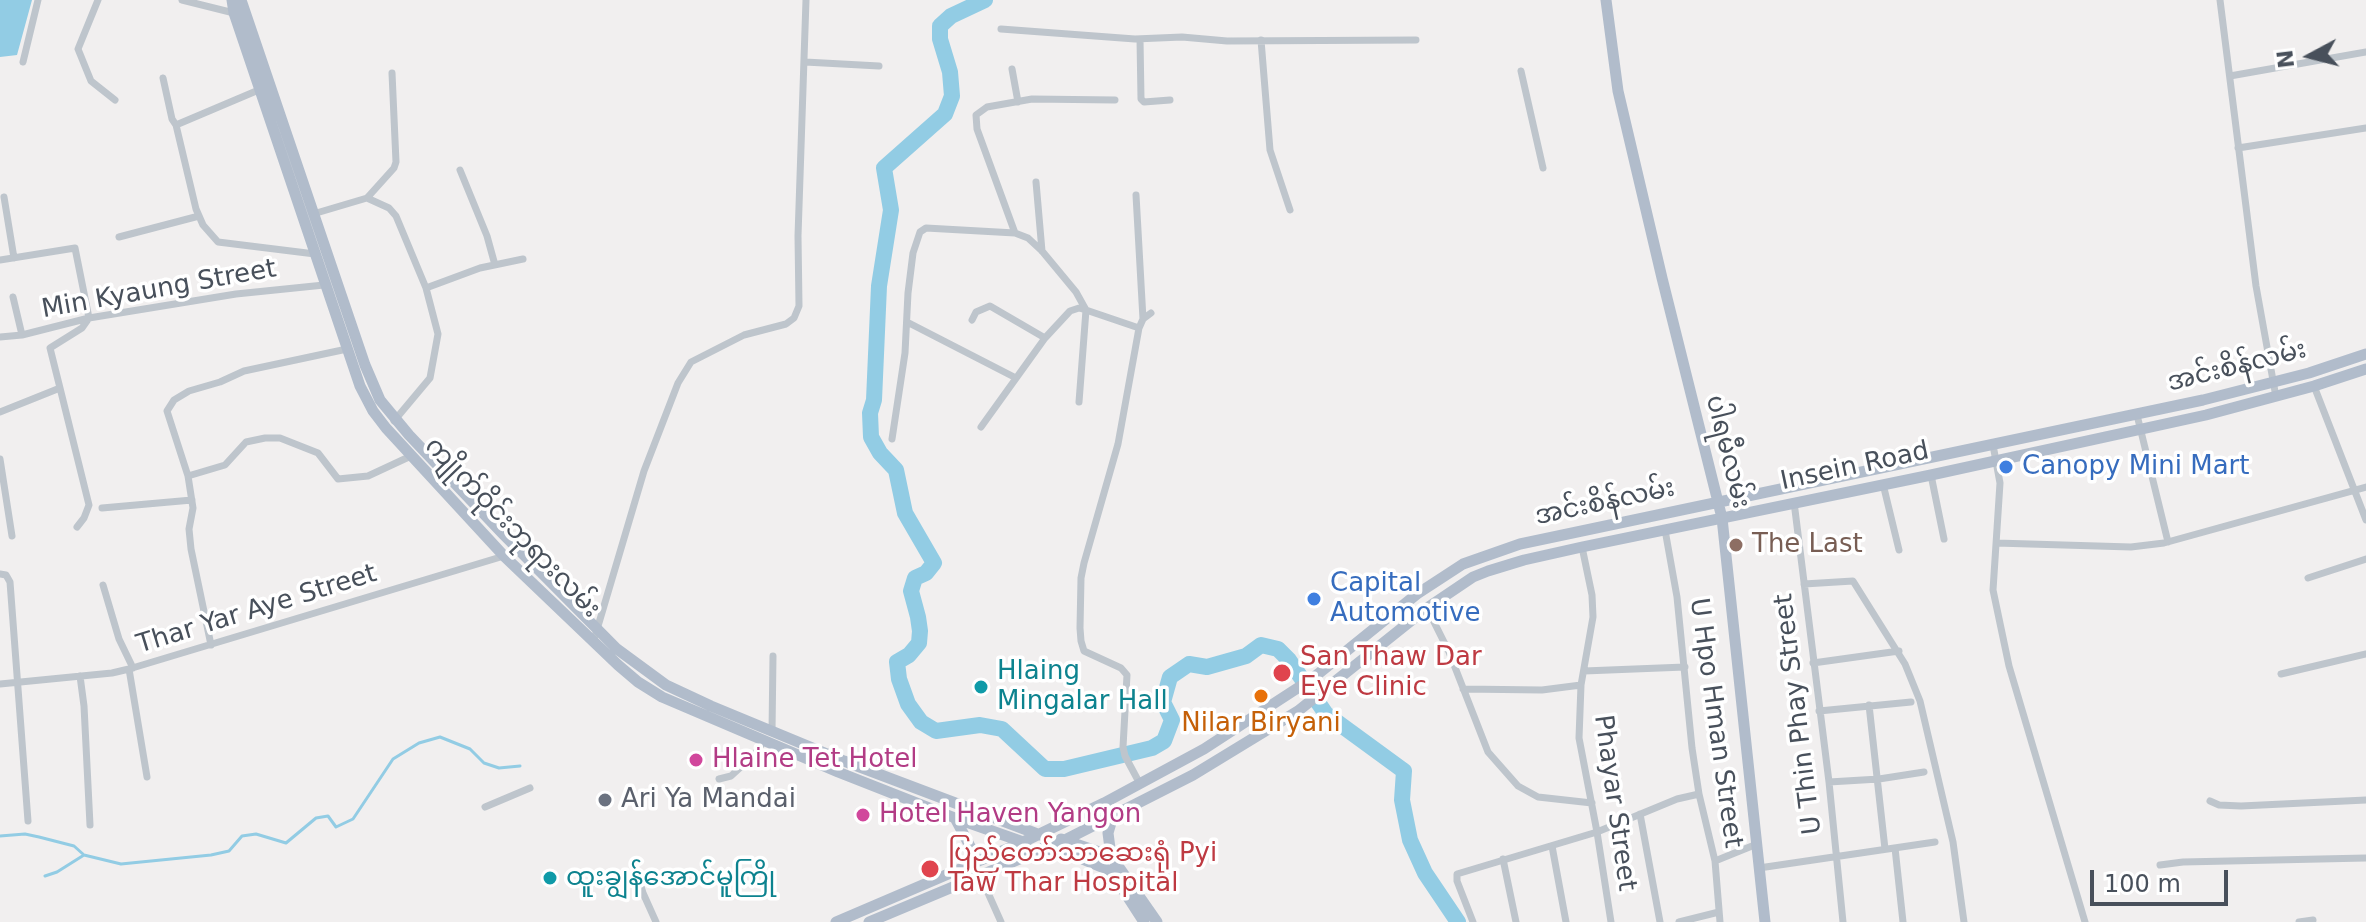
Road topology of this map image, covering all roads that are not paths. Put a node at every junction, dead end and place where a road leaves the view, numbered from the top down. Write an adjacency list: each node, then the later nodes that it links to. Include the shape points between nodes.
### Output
1 (38, 0): 15 (street)
2 (98, 0): 24 (street, via 78,49 91,81)
3 (182, 0): 9 (street)
4 (232, 0): 9 (main road, ကျိုက်ဝိုင်းဘုရားလမ်း)
5 (241, 0): 23 (main road, ကျိုက်ဝိုင်းဘုရားလမ်း)
6 (806, 0): 16 (street)
7 (1606, 0): 89 (main road, ပါရမီလမ်း, via 1618,91)
8 (2220, 0): 21 (street)
9 (234, 13): 23 (main road, ကျိုက်ဝိုင်းဘုရားလမ်း)
10 (1001, 29): 11 (street)
11 (1140, 39): 12 (street); 26 (street, via 1141,99)
12 (1261, 40): 13 (street); 37 (street, via 1270,150)
13 (1416, 40)
14 (2366, 52): 21 (street)
15 (23, 62)
16 (805, 62): 17 (street); 112 (street, via 799,306 786,324 744,335 691,362 644,471)
17 (879, 66)
18 (1012, 69): 27 (street)
19 (1521, 71): 31 (street)
20 (392, 73): 36 (street, via 396,162)
21 (2230, 76): 30 (street)
22 (163, 78): 28 (street)
23 (266, 87): 28 (street); 38 (main road, ကျိုက်ဝိုင်းဘုရားလမ်း)
24 (115, 100)
25 (1115, 100): 27 (street)
26 (1170, 100)
27 (1018, 102): 40 (street, via 987,107 975,122)
28 (176, 125): 39 (street)
29 (2366, 128): 30 (street)
30 (2238, 148): 67 (street)
31 (1543, 168)
32 (460, 170): 47 (street)
33 (1036, 182): 42 (street)
34 (1136, 195): 54 (street)
35 (4, 197): 44 (street)
36 (367, 198): 38 (street); 49 (street, via 396,216)
37 (1290, 210)
38 (308, 215): 43 (main road, ကျိုက်ဝိုင်းဘုရားလမ်း); 48 (main road, ကျိုက်ဝိုင်းဘုရားလမ်း)
39 (199, 216): 41 (street); 43 (street, via 218,242)
40 (1015, 233): 42 (street); 56 (street, via 926,228 920,232)
41 (119, 237)
42 (1042, 251): 51 (street)
43 (315, 254): 48 (main road, ကျိုက်ဝိုင်းဘုရားလမ်း)
44 (14, 258): 46 (street); 53 (street, via 75,248)
45 (523, 259): 47 (street)
46 (0, 260)
47 (495, 265): 49 (street)
48 (331, 284): 53 (street, Min Kyaung Street); 61 (main road, ကျိုက်ဝိုင်းဘုရားလမ်း); 74 (main road, ကျိုက်ဝိုင်းဘုရားလမ်း, via 380,400)
49 (426, 288): 74 (street, via 438,334 430,378)
50 (13, 297): 58 (street)
51 (1086, 310): 57 (street); 60 (street, via 1070,311); 71 (street)
52 (1151, 313): 54 (street)
53 (89, 318): 58 (street, Min Kyaung Street); 69 (street, via 50,348)
54 (1143, 319): 57 (street)
55 (972, 320): 60 (street, via 990,306)
56 (907, 322): 66 (street); 78 (street)
57 (1139, 328): 137 (street, via 1118,444 1081,578 1080,628 1084,651 1127,675 1123,747)
58 (22, 335): 59 (street, Min Kyaung Street)
59 (0, 337)
60 (1045, 338): 66 (street)
61 (347, 349): 76 (main road, ကျိုက်ဝိုင်းဘုရားလမ်း, via 360,386); 84 (street, via 244,371 174,400 167,411)
62 (2366, 354): 63 (main road, အင်းစိန်လမ်း)
63 (2338, 364): 65 (main road); 67 (main road, အင်းစိန်လမ်း)
64 (2366, 369): 65 (main road, အင်းစိန်လမ်း)
65 (2343, 377): 68 (main road, အင်းစိန်လမ်း)
66 (1016, 378): 75 (street)
67 (2272, 383): 70 (street); 73 (main road, အင်းစိန်လမ်း)
68 (2314, 386): 70 (main road, အင်းစိန်လမ်း); 87 (street)
69 (60, 388): 72 (street); 94 (street, via 89,505)
70 (2276, 397): 77 (main road, အင်းစိန်လမ်း)
71 (1079, 402)
72 (0, 412)
73 (2137, 415): 77 (street); 79 (main road, အင်းစိန်လမ်း)
74 (396, 419): 76 (street); 100 (main road, ကျိုက်ဝိုင်းဘုရားလမ်း)
75 (981, 427)
76 (386, 428): 80 (main road, ကျိုက်ဝိုင်းဘုရားလမ်း)
77 (2141, 429): 82 (main road, အင်းစိန်လမ်း); 98 (street)
78 (892, 439)
79 (1993, 445): 82 (street); 89 (main road, အင်းစိန်လမ်း)
80 (411, 456): 84 (street, via 368,476 338,479 318,453 280,438 265,438 246,442 225,465); 103 (main road, ကျိုက်ဝိုင်းဘုရားလမ်း)
81 (0, 459): 96 (street)
82 (1996, 460): 83 (main road, Insein Road); 99 (street)
83 (1931, 475): 85 (main road, Insein Road); 97 (street)
84 (188, 476): 88 (street)
85 (1883, 484): 90 (main road, Insein Road); 102 (street)
86 (2366, 487): 87 (street)
87 (2355, 490): 93 (street); 98 (street)
88 (192, 500): 91 (street); 114 (street, via 191,549)
89 (1717, 502): 92 (main road, ပါရမီလမ်း); 110 (main road, အင်းစိန်လမ်း, via 1520,544 1463,564)
90 (1794, 502): 92 (main road, Insein Road); 107 (street, U Thin Phay Street)
91 (102, 508)
92 (1722, 518): 95 (main road, အင်းစိန်လမ်း); 154 (main road, ပါရမီလမ်း)
93 (2366, 520)
94 (77, 527)
95 (1665, 530): 101 (main road, အင်းစိန်လမ်း); 119 (street, U Hpo Hman Street)
96 (12, 536)
97 (1944, 539)
98 (2168, 542): 99 (street, via 2131,547)
99 (1996, 543): 188 (street, via 1993,590 2009,666)
100 (513, 544): 103 (main road); 112 (main road, ကျိုက်ဝိုင်းဘုရားလမ်း)
101 (1582, 547): 109 (main road, အင်းစိန်လမ်း, via 1488,571); 121 (street, Phayar Street, via 1593,617)
102 (1899, 550)
103 (504, 556): 113 (main road, ကျိုက်ဝိုင်းဘုရားလမ်း); 114 (street, Thar Yar Aye Street)
104 (2366, 559): 106 (street)
105 (0, 574): 124 (street, via 10,582)
106 (2308, 578)
107 (1804, 584): 115 (street, via 1853,581); 118 (street, U Thin Phay Street)
108 (103, 585): 120 (street)
109 (1427, 608): 111 (main road, အင်းစိန်လမ်း); 127 (street)
110 (1395, 612): 111 (main road); 137 (main road, အင်းစိန်လမ်း, via 1294,691)
111 (1405, 626): 145 (main road, အင်းစိန်လမ်း, via 1305,705 1193,775)
112 (597, 628): 113 (street); 131 (main road, ကျိုက်ဝိုင်းဘုရားလမ်း, via 666,685)
113 (593, 643): 131 (main road, ကျိုက်ဝိုင်းဘုရားလမ်း, via 662,697)
114 (211, 645): 120 (street, Thar Yar Aye Street)
115 (1899, 651): 118 (street); 187 (street, via 1920,701 1953,842)
116 (2366, 654): 122 (street)
117 (773, 656): 131 (street)
118 (1813, 663): 130 (street, U Thin Phay Street)
119 (1685, 667): 121 (street); 139 (street, U Hpo Hman Street)
120 (131, 669): 123 (street, Thar Yar Aye Street); 133 (street)
121 (1584, 671): 126 (street, Phayar Street)
122 (2281, 674)
123 (80, 676): 124 (street, Thar Yar Aye Street); 148 (street)
124 (18, 682): 125 (street, Thar Yar Aye Street); 147 (street)
125 (0, 684)
126 (1581, 685): 127 (street); 142 (street, Phayar Street, via 1579,738)
127 (1463, 689): 142 (street, via 1488,752 1518,786 1538,797)
128 (1911, 702): 129 (street)
129 (1869, 705): 130 (street); 135 (street)
130 (1819, 711): 136 (street, U Thin Phay Street)
131 (768, 736): 134 (street, via 731,776); 146 (main road, ကျိုက်ဝိုင်းဘုရားလမ်း); 150 (main road, ကျိုက်ဝိုင်းဘုရားလမ်း)
132 (1924, 772): 135 (street)
133 (147, 777)
134 (719, 779)
135 (1879, 779): 136 (street); 158 (street)
136 (1829, 782): 160 (street, U Thin Phay Street)
137 (1140, 784): 150 (main road, အင်းစိန်လမ်း)
138 (530, 788): 143 (street)
139 (1699, 794): 144 (street); 163 (street, U Hpo Hman Street)
140 (2366, 800): 141 (street, via 2241,806)
141 (2210, 801)
142 (1592, 803): 149 (street, Phayar Street)
143 (485, 807)
144 (1640, 814): 149 (street); 181 (street)
145 (1113, 816): 151 (main road, အင်းစိန်လမ်း); 159 (main road, via 1108,833)
146 (955, 818): 152 (main road, ကျိုက်ဝိုင်းဘုရားလမ်း); 164 (main road, via 972,850)
147 (28, 821)
148 (90, 825)
149 (1597, 832): 155 (street); 180 (street, Phayar Street)
150 (1038, 835): 151 (main road, ကျိုက်ဝိုင်းဘုရားလမ်း); 152 (main road, အင်းစိန်လမ်း)
151 (1065, 840): 156 (main road, အင်းစိန်လမ်း); 159 (main road, ကျိုက်ဝိုင်းဘုရားလမ်း)
152 (1023, 842): 156 (main road, ကျိုက်ဝိုင်းဘုရားလမ်း); 164 (main road, အင်းစိန်လမ်း)
153 (1935, 842): 157 (street)
154 (1757, 844): 163 (street); 167 (main road, ပါရမီလမ်း)
155 (1552, 846): 162 (street); 179 (street)
156 (1044, 848): 168 (main road); 175 (main road, ကျိုက်ဝိုင်းဘုရားလမ်း, via 1111,871)
157 (1895, 848): 158 (street); 186 (street)
158 (1885, 849): 160 (street)
159 (1111, 856): 176 (main road)
160 (1836, 856): 167 (street); 185 (street, U Thin Phay Street)
161 (2366, 858): 165 (street)
162 (1503, 859): 177 (street, via 1456,876); 178 (street)
163 (1715, 861): 169 (street, U Hpo Hman Street)
164 (969, 864): 172 (main road, အင်းစိန်လမ်း)
165 (2160, 865)
166 (635, 866): 171 (street)
167 (1759, 868): 184 (main road, ပါရမီလမ်း)
168 (980, 875): 173 (main road); 174 (street)
169 (1719, 912): 182 (street); 183 (street, U Hpo Hman Street)
170 (2313, 920): 189 (street)
171 (656, 922)
172 (836, 922)
173 (869, 922)
174 (1001, 922)
175 (1144, 922)
176 (1157, 922)
177 (1473, 922)
178 (1516, 922)
179 (1566, 922)
180 (1611, 922)
181 (1660, 922)
182 (1679, 922)
183 (1720, 922)
184 (1765, 922)
185 (1843, 922)
186 (1903, 922)
187 (1964, 922)
188 (2085, 922)
189 (2299, 922)

